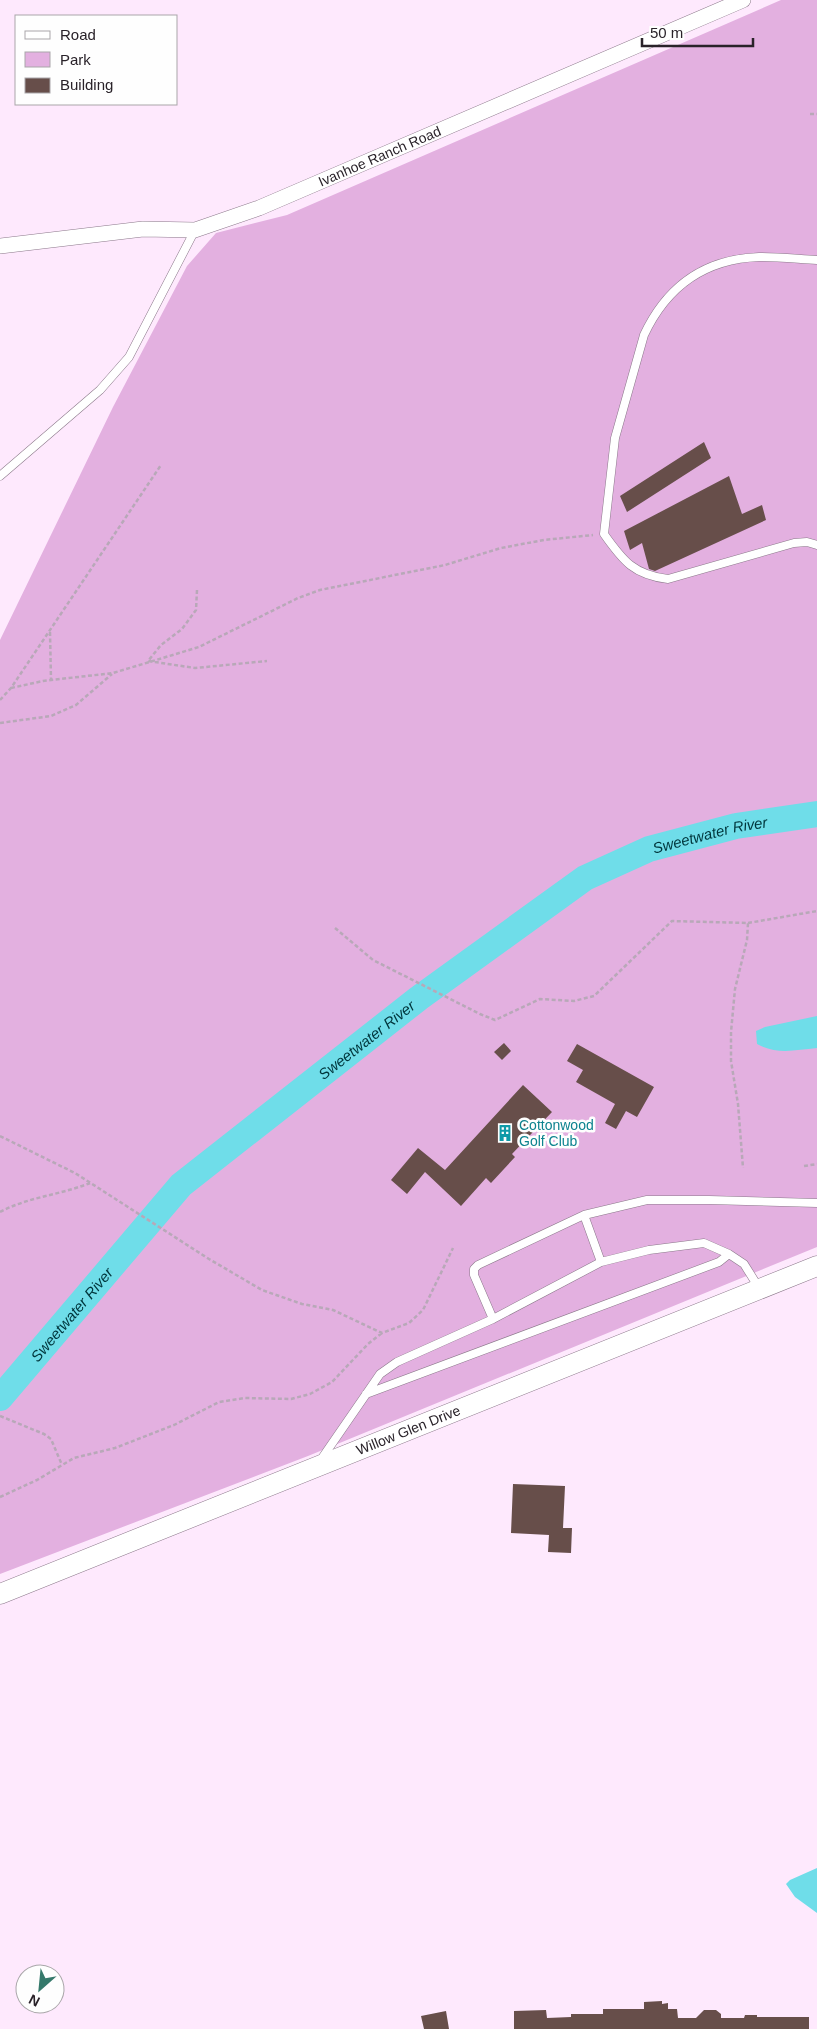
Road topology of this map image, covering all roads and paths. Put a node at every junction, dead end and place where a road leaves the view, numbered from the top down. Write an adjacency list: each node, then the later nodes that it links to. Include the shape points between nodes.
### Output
1 (744, 0): 2 (street, Ivanhoe Ranch Road)
2 (720, 5): 5 (street, Ivanhoe Ranch Road, via 258,208)
3 (810, 114): 4 (path)
4 (817, 114)
5 (195, 230): 6 (street, Ivanhoe Ranch Road, via 143,229); 9 (lane, via 129,357 100,390)
6 (0, 246)
7 (817, 260): 10 (lane, via 759,257 723,263 696,273 666,298 644,334 619,422)
8 (160, 465): 13 (path)
9 (0, 476)
10 (604, 534): 11 (lane, via 628,564 644,574 668,579 794,543); 14 (path, via 501,548 445,565 320,590 199,647)
11 (817, 545)
12 (197, 590): 14 (path, via 196,610 182,629 161,645)
13 (50, 630): 17 (path); 18 (path)
14 (148, 661): 15 (path, via 195,668); 16 (path)
15 (267, 661)
16 (114, 673): 17 (path); 20 (path, via 76,705 51,716)
17 (51, 680): 18 (path)
18 (11, 688): 19 (path)
19 (0, 700)
20 (0, 723)
21 (817, 911): 22 (path)
22 (748, 923): 23 (path, via 672,921 594,996 574,1001 540,999 496,1020 373,960); 27 (path, via 735,989 731,1032 731,1061)
23 (335, 928)
24 (0, 1136): 28 (path, via 75,1173)
25 (817, 1164): 26 (path)
26 (804, 1166)
27 (743, 1168)
28 (90, 1184): 30 (path, via 10,1206); 38 (path, via 262,1290 302,1304 333,1310)
29 (817, 1203): 31 (lane, via 647,1200)
30 (0, 1212)
31 (584, 1215): 34 (lane); 37 (lane, via 478,1264 474,1275)
32 (453, 1248): 38 (path, via 423,1310 409,1323)
33 (729, 1254): 34 (lane, via 704,1243 650,1250); 36 (lane, via 744,1264); 39 (lane, via 719,1262)
34 (601, 1262): 37 (lane)
35 (817, 1266): 36 (main road, Willow Glen Drive)
36 (760, 1289): 42 (main road, Willow Glen Drive)
37 (493, 1319): 39 (lane, via 397,1362 380,1374)
38 (382, 1333): 41 (path, via 332,1382 310,1394 219,1402 174,1425 115,1448 74,1458)
39 (366, 1394): 42 (lane)
40 (0, 1416): 41 (path, via 51,1439)
41 (62, 1465): 43 (path)
42 (316, 1466): 44 (main road, Willow Glen Drive)
43 (0, 1497)
44 (0, 1594)

